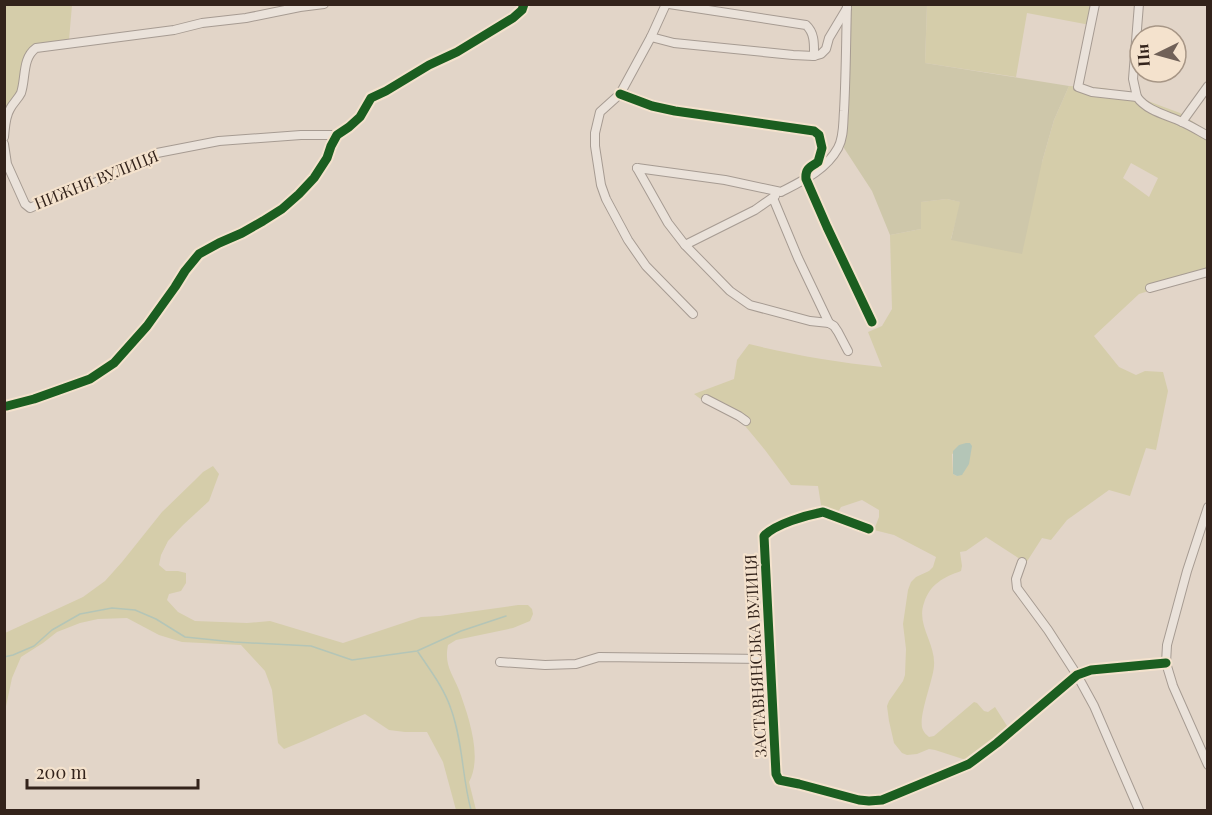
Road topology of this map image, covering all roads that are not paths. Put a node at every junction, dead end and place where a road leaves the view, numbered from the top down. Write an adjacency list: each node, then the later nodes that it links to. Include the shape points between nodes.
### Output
1 (324, 4): 15 (street, via 174,30 36,48 27,59 21,92 9,110)
2 (524, 4): 13 (street, via 513,18 371,98 360,117)
3 (668, 4): 7 (street); 8 (street, via 806,25 811,29)
4 (1095, 4): 11 (street, via 1078,87)
5 (1139, 4): 11 (street, via 1133,79)
6 (847, 6): 8 (street, via 826,49); 17 (street, via 842,135 830,159)
7 (651, 37): 8 (street, via 674,43); 10 (street)
8 (814, 56)
9 (1208, 86): 12 (street)
10 (620, 94): 17 (street, via 675,111 814,130 822,148 818,162 808,168); 23 (street, via 600,112 598,120 595,146 601,185 628,240 646,266)
11 (1137, 97): 12 (street)
12 (1182, 122): 14 (street)
13 (337, 135): 16 (street, НИЖНЯ ВУЛИЦЯ, via 219,141 157,153 30,208 7,164); 28 (street, via 314,178 282,209 199,254 147,326 114,363 90,379)
14 (1208, 136)
15 (4, 137)
16 (4, 144)
17 (806, 179): 18 (street); 25 (street)
18 (781, 192): 19 (street); 20 (street, via 637,168)
19 (772, 198): 20 (street); 24 (street)
20 (685, 245): 24 (street, via 730,291 750,305)
21 (1208, 272): 22 (street)
22 (1150, 288)
23 (693, 314)
24 (828, 322): 26 (street)
25 (872, 322)
26 (848, 351)
27 (706, 399): 29 (street)
28 (7, 406)
29 (746, 421)
30 (1208, 507): 35 (street, via 1186,571)
31 (869, 529): 33 (street, ЗАСТАВНЯНСЬКА ВУЛИЦЯ, via 823,512 778,526 765,536)
32 (1022, 562): 36 (street, via 1017,588)
33 (770, 659): 34 (street, via 599,657 576,664); 36 (street, ЗАСТАВНЯНСЬКА ВУЛИЦЯ, via 779,780 869,801 882,800 969,764)
34 (500, 662)
35 (1166, 663): 36 (street, ЗАСТАВНЯНСЬКА ВУЛИЦЯ, via 1091,670); 37 (street)
36 (1077, 675): 38 (street)
37 (1208, 765)
38 (1139, 810)

